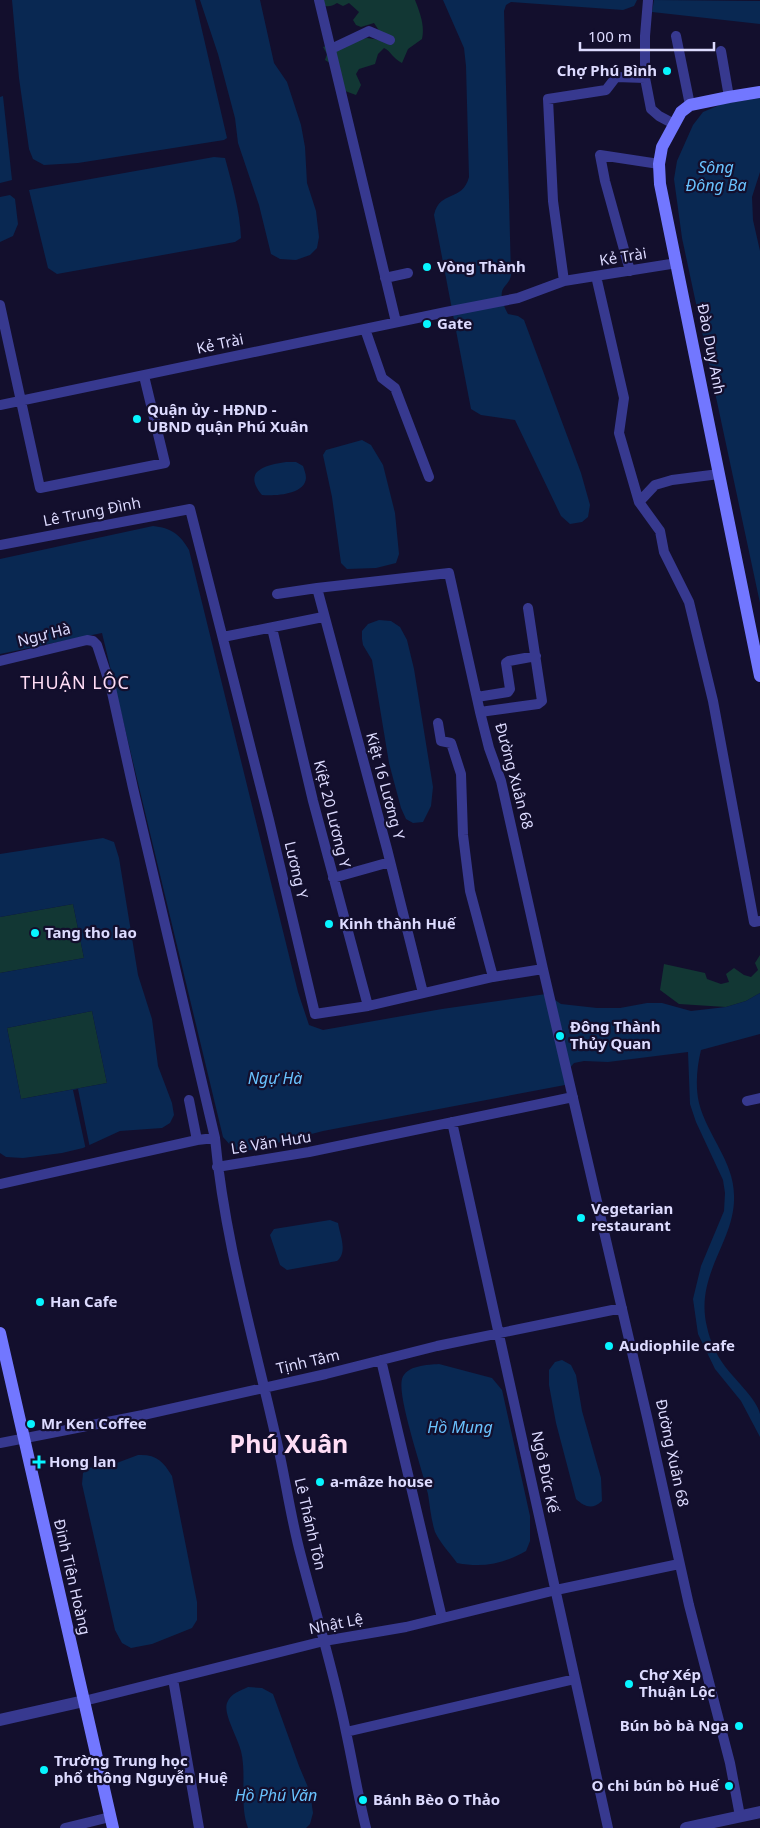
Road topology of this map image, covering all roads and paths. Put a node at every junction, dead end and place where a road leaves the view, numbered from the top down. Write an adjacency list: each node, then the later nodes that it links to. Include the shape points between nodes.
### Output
1 (319, 0): 5 (street)
2 (648, 0): 7 (street, via 644,36)
3 (676, 36): 10 (street)
4 (390, 40): 5 (street, via 369,31)
5 (331, 49): 17 (street)
6 (721, 51): 9 (street)
7 (645, 78): 11 (street, via 651,109); 18 (street, via 616,77 606,90 548,99 553,200)
8 (760, 92): 9 (main road)
9 (729, 97): 10 (main road)
10 (690, 105): 11 (main road, Đào Duy Anh)
11 (674, 124): 12 (main road, Đào Duy Anh, via 662,147)
12 (659, 164): 13 (main road, Đào Duy Anh, via 660,184); 14 (street, via 600,155)
13 (677, 264): 14 (street, Kẻ Trài); 25 (main road, Đào Duy Anh)
14 (630, 271): 16 (street, Kẻ Trài)
15 (408, 274): 17 (street)
16 (596, 276): 18 (street, Kẻ Trài); 27 (street, via 624,398 619,433)
17 (385, 278): 20 (street)
18 (564, 281): 20 (street, Kẻ Trài, via 518,298)
19 (0, 306): 23 (street)
20 (396, 322): 21 (street, Kẻ Trài)
21 (365, 329): 22 (street, Kẻ Trài); 26 (street, via 382,378 395,388)
22 (144, 376): 23 (street, Kẻ Trài); 23 (street, via 164,463 40,488)
23 (20, 401): 24 (street, Kẻ Trài)
24 (0, 405)
25 (719, 474): 27 (street, via 655,485); 38 (main road, Đào Duy Anh)
26 (429, 477)
27 (639, 502): 44 (street, via 660,531 664,552 689,602 713,701 754,922)
28 (190, 508): 29 (street, Lê Trung Đình); 35 (street, Lương Y)
29 (0, 545)
30 (317, 588): 31 (street); 33 (street, Kiệt 16 Lương Y); 39 (street, Đường Xuân 68, via 449,573)
31 (276, 594)
32 (528, 608): 36 (street)
33 (323, 617): 34 (street); 42 (street, Kiệt 16 Lương Y)
34 (272, 628): 35 (street); 43 (street, Kiệt 20 Lương Y)
35 (223, 637): 48 (street, Lương Y, via 315,1014)
36 (536, 656): 39 (street, via 506,663 508,692); 40 (street, via 542,696 540,704)
37 (0, 661): 54 (street, Ngự Hà, via 88,640 97,645 111,688)
38 (760, 676)
39 (477, 698): 40 (street, Đường Xuân 68)
40 (480, 712): 45 (street, Đường Xuân 68, via 501,781)
41 (438, 723): 46 (street, via 441,741 451,743 461,774 470,891)
42 (390, 862): 43 (street); 47 (street, Kiệt 16 Lương Y)
43 (333, 878): 48 (street, Kiệt 20 Lương Y)
44 (760, 921)
45 (543, 969): 46 (street, Lương Y); 49 (street, Đường Xuân 68)
46 (493, 977): 47 (street, Lương Y)
47 (423, 992): 48 (street, Lương Y)
48 (368, 1006)
49 (573, 1097): 53 (street, Lê Văn Hưu); 58 (street, Đường Xuân 68)
50 (760, 1098): 52 (street)
51 (190, 1100): 55 (street)
52 (747, 1101)
53 (452, 1122): 56 (street, Lê Văn Hưu, via 309,1152); 60 (street, Ngô Đức Kế)
54 (215, 1138): 55 (street, Lê Văn Hưu); 56 (street, Lê Văn Hưu)
55 (197, 1140): 57 (street, Lê Văn Hưu)
56 (217, 1167): 62 (street, Lê Thánh Tôn, via 234,1261)
57 (0, 1184)
58 (622, 1308): 60 (street, Tịnh Tâm); 65 (street, Đường Xuân 68)
59 (0, 1333): 63 (main road, Đinh Tiên Hoàng)
60 (499, 1333): 61 (street, Tịnh Tâm); 66 (street, Ngô Đức Kế)
61 (380, 1360): 62 (street, Tịnh Tâm); 67 (street)
62 (263, 1388): 63 (street, Tịnh Tâm); 68 (street, Lê Thánh Tôn, via 300,1554)
63 (24, 1438): 64 (street, Tịnh Tâm); 71 (main road, Đinh Tiên Hoàng)
64 (0, 1443)
65 (679, 1564): 66 (street, Nhật Lệ); 75 (street, Đường Xuân 68, via 730,1763)
66 (556, 1590): 67 (street, Nhật Lệ); 70 (street, Ngô Đức Kế)
67 (442, 1618): 68 (street, Nhật Lệ)
68 (324, 1641): 69 (street, Nhật Lệ); 73 (street, Lê Thánh Tôn)
69 (173, 1678): 71 (street, Nhật Lệ); 78 (street)
70 (575, 1678): 73 (street); 80 (street, Ngô Đức Kế)
71 (84, 1701): 72 (street, Nhật Lệ); 76 (main road, Đinh Tiên Hoàng)
72 (0, 1717)
73 (346, 1732): 79 (street, Lê Thánh Tôn)
74 (760, 1812): 75 (street)
75 (741, 1822): 81 (street)
76 (112, 1823): 77 (street)
77 (65, 1828)
78 (199, 1828)
79 (366, 1828)
80 (608, 1828)
81 (686, 1828)

